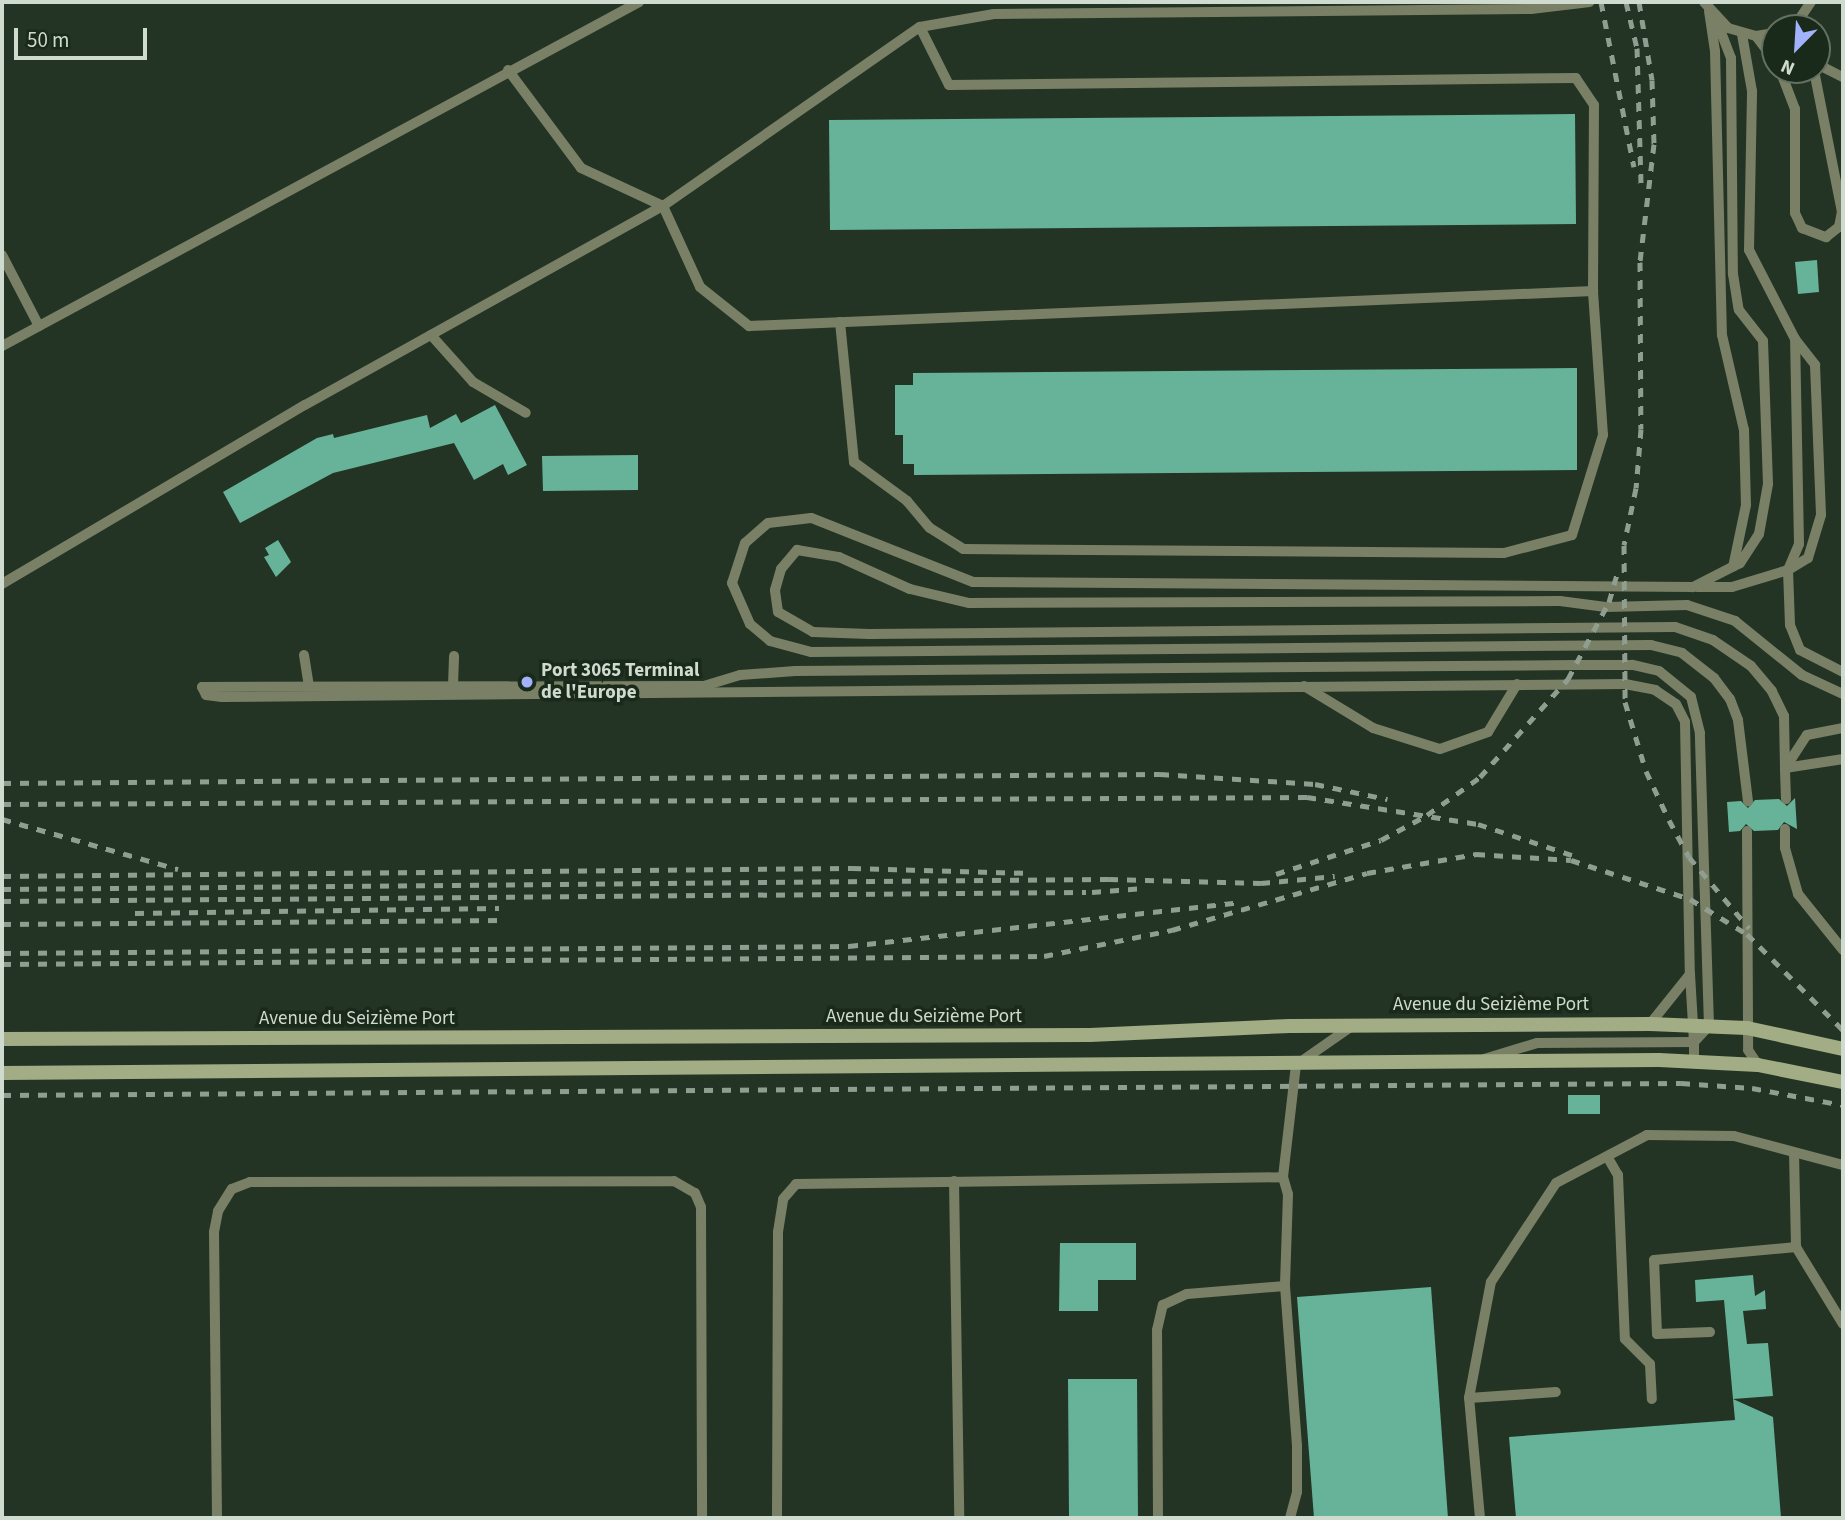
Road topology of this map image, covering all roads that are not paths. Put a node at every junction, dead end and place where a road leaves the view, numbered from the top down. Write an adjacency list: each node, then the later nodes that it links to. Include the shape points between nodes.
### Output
1 (639, 2): 9 (lane)
2 (1590, 2): 4 (lane, via 1531,9 994,14)
3 (1710, 11): 5 (lane); 21 (lane, via 1715,51 1722,335 1744,430 1746,505); 21 (lane, via 1731,58 1733,275 1739,310 1763,341 1768,484 1759,534 1740,563)
4 (920, 27): 12 (lane); 14 (lane, via 949,85 1576,78 1594,105)
5 (1742, 34): 7 (lane); 18 (lane, via 1752,90 1749,250)
6 (1761, 35): 7 (lane)
7 (1756, 36): 8 (lane)
8 (1761, 43)
9 (508, 70): 12 (lane, via 581,167); 16 (lane)
10 (1785, 84): 11 (lane, via 1795,109 1795,213 1802,228 1826,237 1839,227 1842,212)
11 (1817, 84)
12 (663, 206): 15 (lane, via 700,287 748,326); 17 (lane)
13 (2, 255): 16 (lane)
14 (1593, 291): 15 (lane); 15 (lane, via 1603,435 1572,535 1504,552 963,549 854,462)
15 (839, 322)
16 (39, 326): 19 (lane)
17 (431, 335): 20 (lane, via 473,382); 23 (lane, via 131,505)
18 (1795, 339): 22 (lane, via 1799,544); 22 (lane, via 1815,365 1821,515 1808,558)
19 (2, 346)
20 (526, 412)
21 (1732, 567): 24 (lane)
22 (1788, 570): 24 (lane, via 1732,587); 27 (lane, via 1790,625 1800,650)
23 (2, 584)
24 (1693, 587): 38 (lane, via 973,582 811,518 768,523 745,543 732,583 750,624 769,641 811,652 1651,645 1682,653 1714,678 1730,699 1738,720)
25 (304, 655): 30 (lane)
26 (454, 656): 31 (lane)
27 (1843, 672)
28 (1517, 684): 29 (lane); 29 (lane, via 1488,732 1440,750 1373,728); 42 (lane, via 1625,684 1655,690 1676,704 1685,722)
29 (1303, 685): 32 (lane)
30 (309, 686): 31 (lane); 32 (lane, via 202,687 206,695 222,697)
31 (453, 686): 32 (lane)
32 (703, 688): 46 (lane, via 740,674 794,671 1632,665 1658,671 1691,698 1700,733)
33 (1843, 694): 36 (lane, via 1802,675 1735,621 1687,605 1606,607 1560,601 969,603 910,589 839,557 797,550 781,569 775,590 778,612 813,632 858,634 1675,627 1713,640 1751,666 1772,691 1784,716)
34 (1843, 728): 36 (lane, via 1807,735)
35 (1843, 759): 36 (lane)
36 (1785, 768): 37 (lane)
37 (1786, 799)
38 (1748, 801)
39 (1785, 830): 41 (lane, via 1785,848 1798,894)
40 (1748, 831): 47 (lane)
41 (1843, 950)
42 (1690, 974): 43 (lane); 44 (lane)
43 (1650, 1024): 44 (main road, Avenue du Seizième Port); 45 (main road, Avenue du Seizième Port)
44 (1693, 1024): 46 (main road, Avenue du Seizième Port); 49 (lane)
45 (1354, 1025): 48 (main road, Avenue du Seizième Port, via 1090,1035); 53 (lane)
46 (1709, 1026): 47 (main road, Avenue du Seizième Port); 49 (lane)
47 (1747, 1028): 50 (main road, Avenue du Seizième Port); 54 (lane, via 1748,1050)
48 (2, 1039)
49 (1694, 1042): 51 (lane); 52 (lane, via 1537,1043 1504,1050)
50 (1843, 1049)
51 (1694, 1062): 52 (main road); 54 (main road)
52 (1474, 1064): 53 (main road)
53 (1296, 1065): 55 (main road); 60 (lane)
54 (1758, 1065): 56 (main road)
55 (2, 1073)
56 (1843, 1082)
57 (1794, 1153): 58 (lane, via 1734,1136 1647,1135); 59 (lane); 62 (lane)
58 (1608, 1158): 67 (lane, via 1556,1183 1491,1282); 68 (lane, via 1618,1175 1625,1339 1650,1364)
59 (1843, 1165)
60 (1283, 1177): 61 (lane); 63 (lane, via 1288,1194)
61 (954, 1181): 71 (lane, via 796,1184 783,1199 778,1232); 72 (lane)
62 (1796, 1247): 64 (lane); 65 (lane, via 1654,1260 1657,1334)
63 (1285, 1286): 73 (lane, via 1187,1294 1163,1306 1157,1330); 74 (lane, via 1297,1446 1297,1492)
64 (1843, 1324)
65 (1710, 1332)
66 (1556, 1392): 67 (lane)
67 (1469, 1398): 75 (lane)
68 (1652, 1399)
69 (216, 1518): 70 (lane, via 214,1232 218,1211 232,1189 250,1182 674,1181 695,1193 701,1207)
70 (702, 1518)
71 (777, 1518)
72 (959, 1518)
73 (1158, 1518)
74 (1290, 1518)
75 (1480, 1518)

